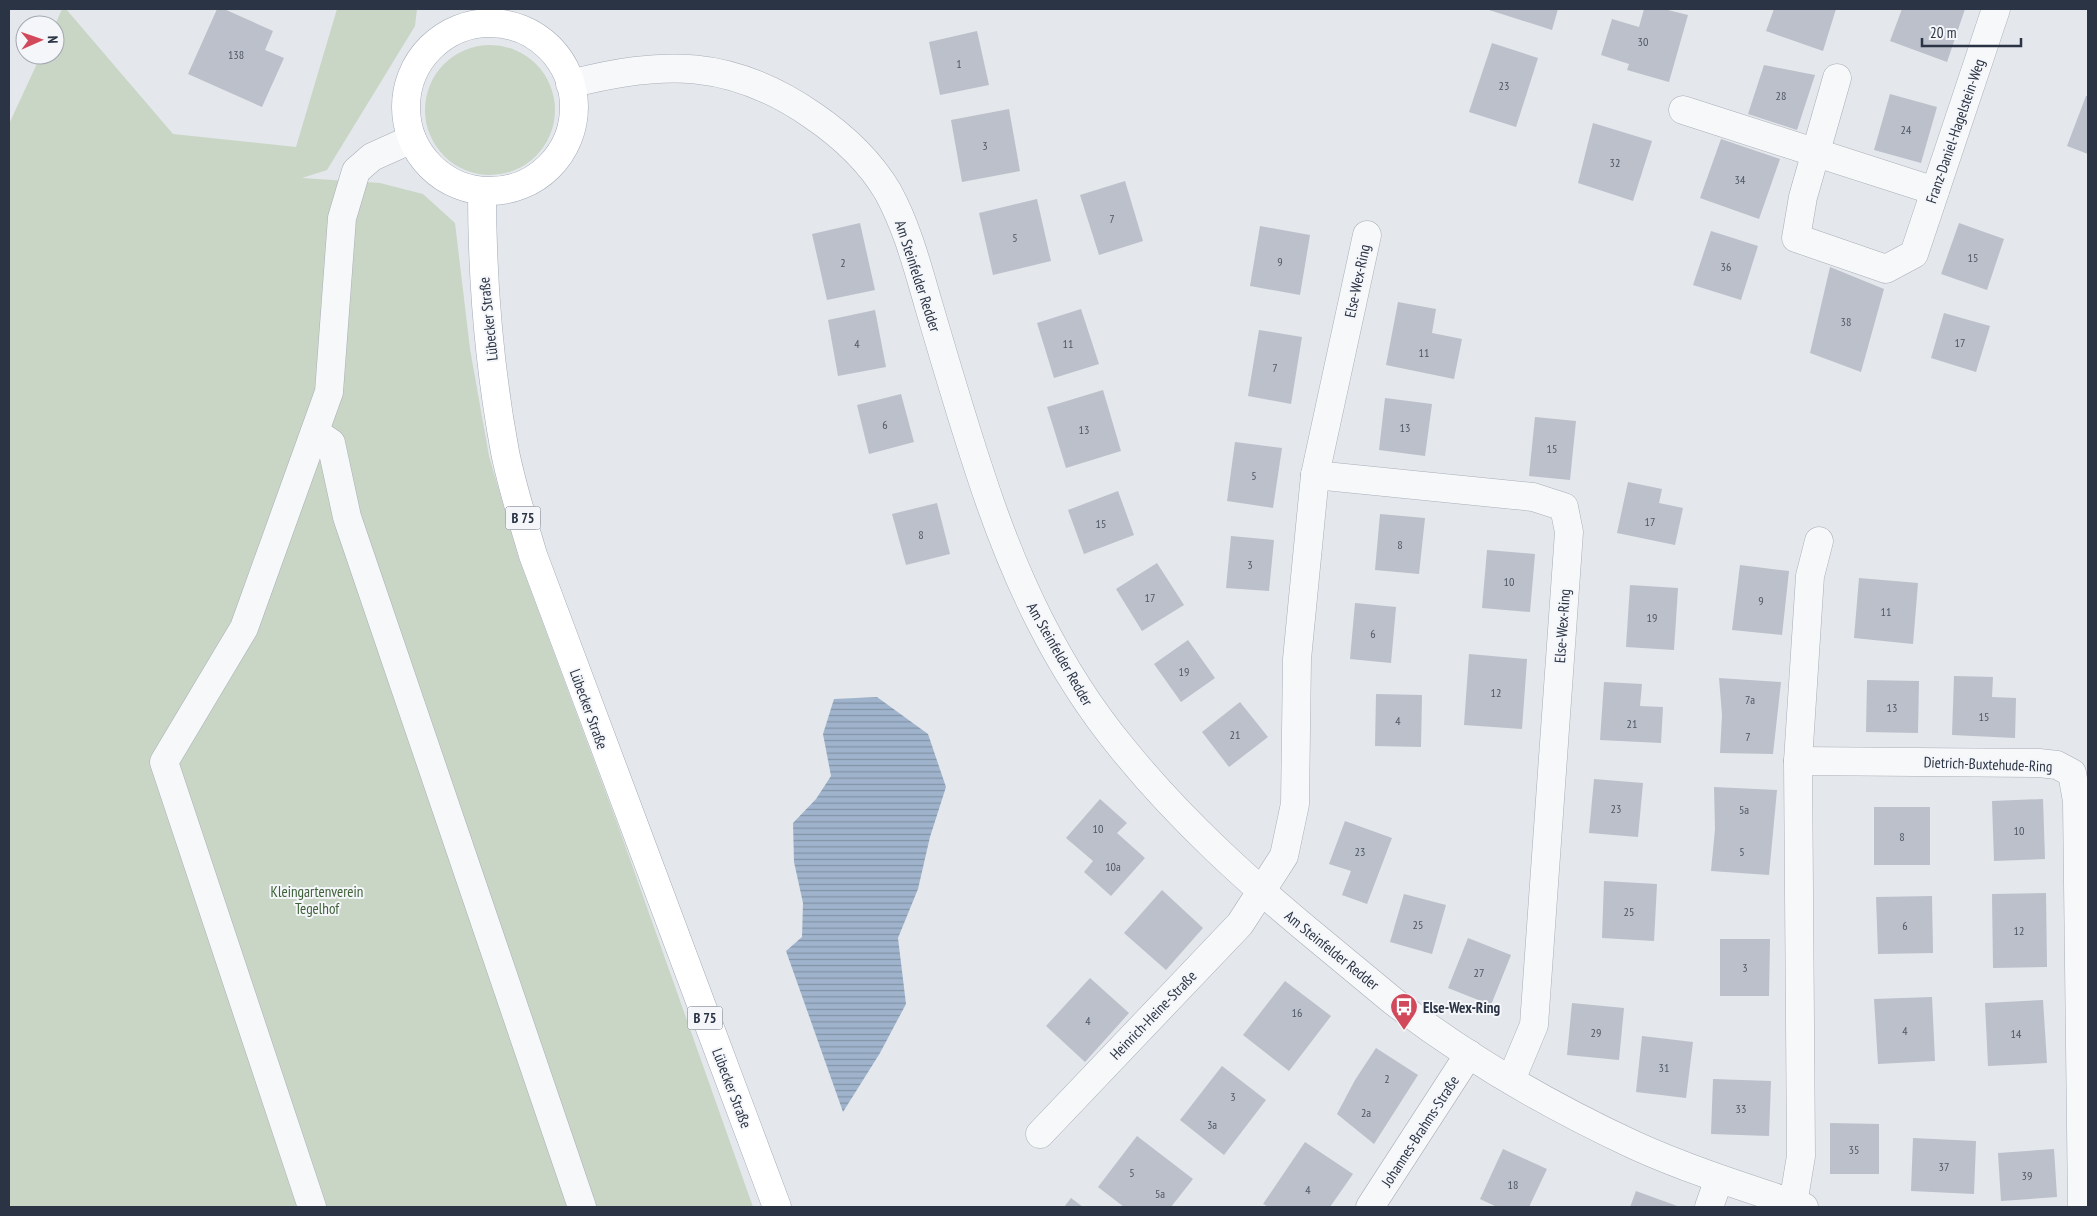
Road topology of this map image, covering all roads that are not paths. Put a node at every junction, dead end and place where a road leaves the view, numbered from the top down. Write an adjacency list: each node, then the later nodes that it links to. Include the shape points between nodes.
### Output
1 (1996, 9): 8 (street, Franz-Daniel-Hagelstein-Weg)
2 (479, 16): 4 (main road, via 534,36 550,48); 6 (main road, via 431,46 419,61 406,94 405,110)
3 (1837, 78): 7 (street)
4 (570, 84): 9 (main road, via 574,102 572,124 565,146 555,161 528,182 509,190); 15 (street, Am Steinfelder Redder, via 656,69 690,68 727,73 768,89 806,111 840,136 869,164 890,196 910,243 980,474 1012,564 1039,622 1079,690 1122,749)
5 (1683, 110): 7 (street)
6 (412, 139): 9 (main road, via 421,157 437,173 457,185); 11 (street, via 372,158 356,172 342,218 329,392)
7 (1816, 152): 8 (street); 8 (street, Franz-Daniel-Hagelstein-Weg, via 1796,238 1886,269 1914,254)
8 (1935, 191)
9 (482, 192): 23 (main road, Lübecker Straße / B 75, via 483,270 489,346 505,453 533,555)
10 (1367, 235): 12 (street, Else-Wex-Ring)
11 (315, 432): 21 (street, via 244,628 164,762); 22 (street, via 331,443 346,517)
12 (1315, 475): 15 (street, Else-Wex-Ring, via 1298,659 1295,804 1284,856); 17 (street, Else-Wex-Ring, via 1533,497 1564,507 1569,532 1534,1025)
13 (1819, 541): 14 (street, via 1810,576)
14 (1798, 761): 20 (street); 26 (street, Dietrich-Buxtehude-Ring, via 2039,763 2057,765 2072,773 2078,801)
15 (1262, 893): 16 (street, Am Steinfelder Redder, via 1394,1002); 18 (street, Heinrich-Heine-Straße, via 1240,924)
16 (1470, 1054): 17 (street, Am Steinfelder Redder); 24 (street, Johannes-Brahms-Straße)
17 (1511, 1080): 19 (street, Am Steinfelder Redder, via 1635,1146)
18 (1040, 1134)
19 (1719, 1179): 20 (street, Am Steinfelder Redder); 25 (street)
20 (1799, 1205)
21 (312, 1207)
22 (582, 1207)
23 (776, 1207)
24 (1370, 1207)
25 (1709, 1207)
26 (2082, 1207)

